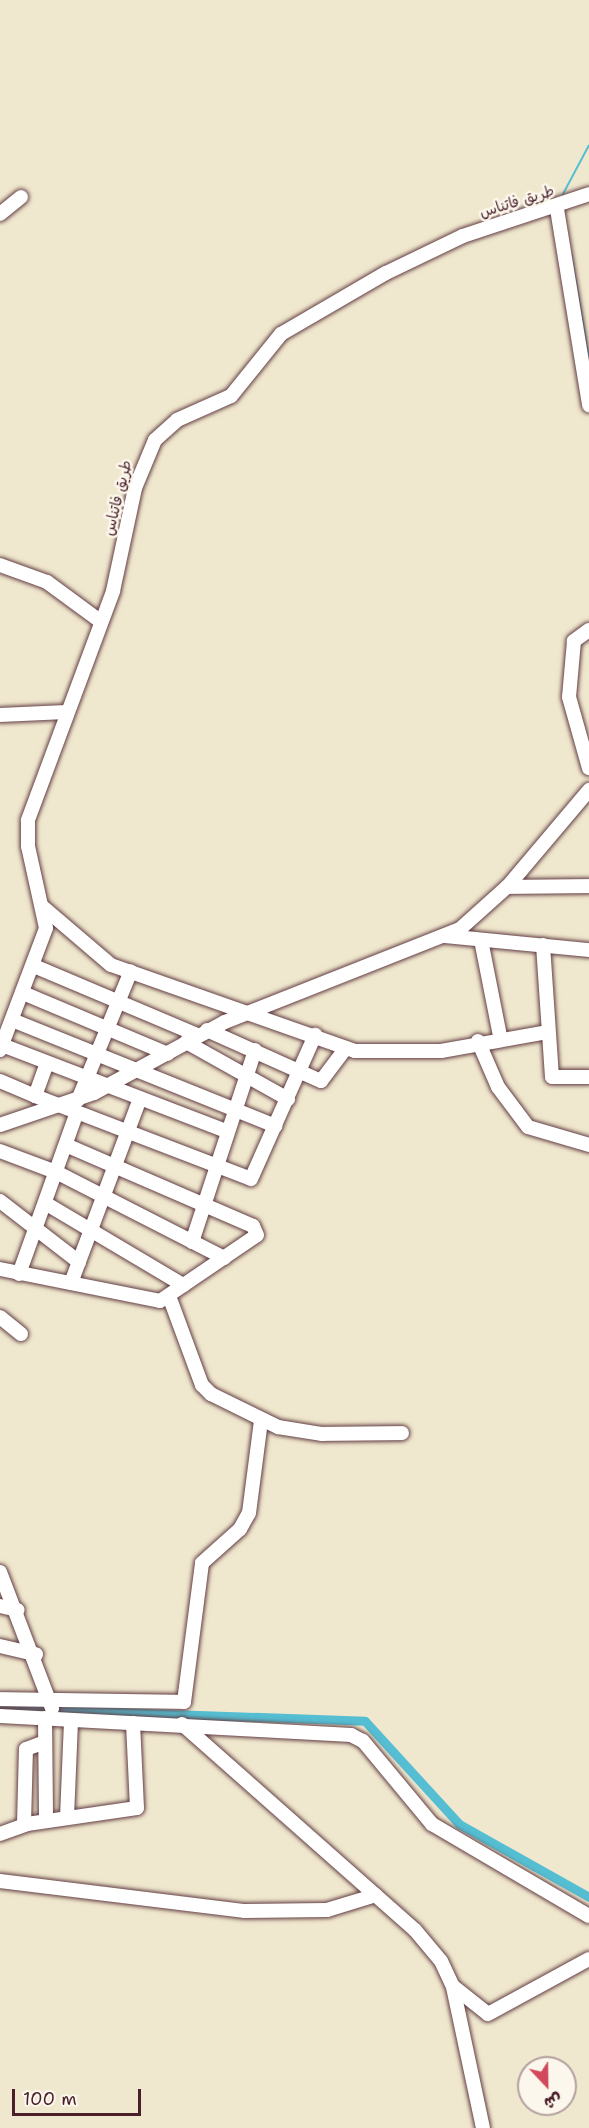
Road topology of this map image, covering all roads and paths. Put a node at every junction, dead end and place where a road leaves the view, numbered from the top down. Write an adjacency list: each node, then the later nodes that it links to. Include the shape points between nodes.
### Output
1 (589, 194): 3 (street, طريق فاتناس)
2 (21, 197): 4 (street)
3 (557, 209): 5 (street); 7 (street, طريق فاتناس, via 463,236 386,273 280,334 231,396 165,429 140,473 113,591)
4 (0, 214)
5 (589, 405)
6 (0, 564): 7 (street, via 47,582)
7 (100, 621): 9 (street, طريق فاتناس)
8 (589, 630): 11 (street, via 579,633 572,646 569,697)
9 (66, 712): 10 (street); 15 (street, طريق فاتناس, via 28,820 28,846)
10 (0, 715)
11 (589, 768)
12 (589, 790): 14 (street)
13 (589, 886): 14 (street)
14 (507, 887): 16 (street)
15 (43, 907): 20 (street, طريق فاتناس, via 46,928); 21 (street, via 94,956)
16 (445, 936): 17 (street); 24 (street)
17 (481, 940): 18 (street); 30 (street)
18 (543, 945): 19 (street); 27 (street)
19 (589, 950)
20 (33, 966): 22 (street, طريق فاتناس); 23 (street)
21 (131, 971): 23 (street); 24 (street)
22 (23, 993): 25 (street, طريق فاتناس); 26 (street)
23 (118, 1002): 26 (street); 29 (street)
24 (253, 1011): 28 (street); 29 (street)
25 (12, 1020): 32 (street, طريق فاتناس); 35 (street)
26 (106, 1028): 35 (street); 36 (street)
27 (548, 1032): 30 (street); 42 (street, via 554,1079)
28 (315, 1035): 33 (street); 39 (street)
29 (196, 1036): 34 (street); 36 (street); 40 (street)
30 (500, 1036): 31 (street)
31 (478, 1041): 33 (street, via 441,1051 380,1054); 57 (street, via 498,1087 528,1127)
32 (1, 1047): 37 (street)
33 (346, 1048): 39 (street, via 328,1079 321,1081)
34 (255, 1050): 39 (street); 40 (street)
35 (96, 1053): 38 (street); 41 (street)
36 (168, 1054): 38 (street)
37 (47, 1063): 41 (street); 45 (street)
38 (139, 1070): 44 (street); 50 (street)
39 (299, 1072): 47 (street)
40 (245, 1075): 47 (street); 50 (street)
41 (86, 1077): 44 (street); 48 (street)
42 (589, 1077)
43 (0, 1081): 45 (street)
44 (110, 1086): 46 (street); 48 (street)
45 (35, 1096): 49 (street)
46 (140, 1098): 54 (street); 55 (street)
47 (288, 1099): 53 (street)
48 (78, 1100): 49 (street)
49 (56, 1107): 51 (street); 52 (street)
50 (233, 1108): 53 (street); 54 (street)
51 (76, 1116): 55 (street); 56 (street)
52 (0, 1125)
53 (276, 1126): 60 (street, via 253,1178)
54 (226, 1131): 60 (street)
55 (126, 1134): 59 (street); 60 (street)
56 (66, 1145): 59 (street); 61 (street)
57 (589, 1146)
58 (0, 1151): 61 (street)
59 (114, 1166): 62 (street); 65 (street)
60 (213, 1168): 65 (street)
61 (56, 1172): 62 (street); 64 (street)
62 (104, 1196): 67 (street); 68 (street)
63 (0, 1201): 66 (street)
64 (45, 1203): 66 (street); 67 (street)
65 (203, 1205): 68 (street); 69 (street, via 257,1229 254,1239)
66 (36, 1228): 70 (street); 72 (street)
67 (91, 1231): 70 (street); 74 (street)
68 (192, 1242): 69 (street)
69 (224, 1258): 74 (street)
70 (79, 1262): 73 (street)
71 (0, 1269): 72 (street)
72 (19, 1274): 73 (street)
73 (71, 1283): 75 (street, via 159,1300)
74 (183, 1285): 75 (street)
75 (169, 1296): 78 (street, via 205,1389)
76 (0, 1317): 77 (street)
77 (21, 1334)
78 (261, 1421): 79 (street, via 322,1434); 86 (street, via 249,1514 240,1529 202,1563 184,1702)
79 (402, 1433)
80 (0, 1572): 82 (street)
81 (0, 1606): 82 (street)
82 (18, 1610): 84 (street)
83 (0, 1646): 84 (street)
84 (36, 1654): 86 (street)
85 (0, 1699): 86 (street)
86 (50, 1700): 88 (street)
87 (0, 1716): 88 (street)
88 (50, 1718): 89 (street); 92 (street)
89 (71, 1720): 90 (street); 93 (street)
90 (133, 1723): 91 (street); 93 (street, via 138,1806)
91 (182, 1724): 98 (street); 99 (street, via 358,1737 432,1824)
92 (45, 1742): 94 (street); 95 (street, via 26,1746)
93 (68, 1817): 94 (street)
94 (46, 1820): 95 (street)
95 (24, 1824): 96 (street)
96 (0, 1834)
97 (0, 1881): 98 (street, via 244,1911 327,1910)
98 (376, 1895): 101 (street, via 428,1945)
99 (589, 1916)
100 (589, 1959): 101 (street, via 488,2014)
101 (453, 1987): 102 (street)
102 (483, 2128)

